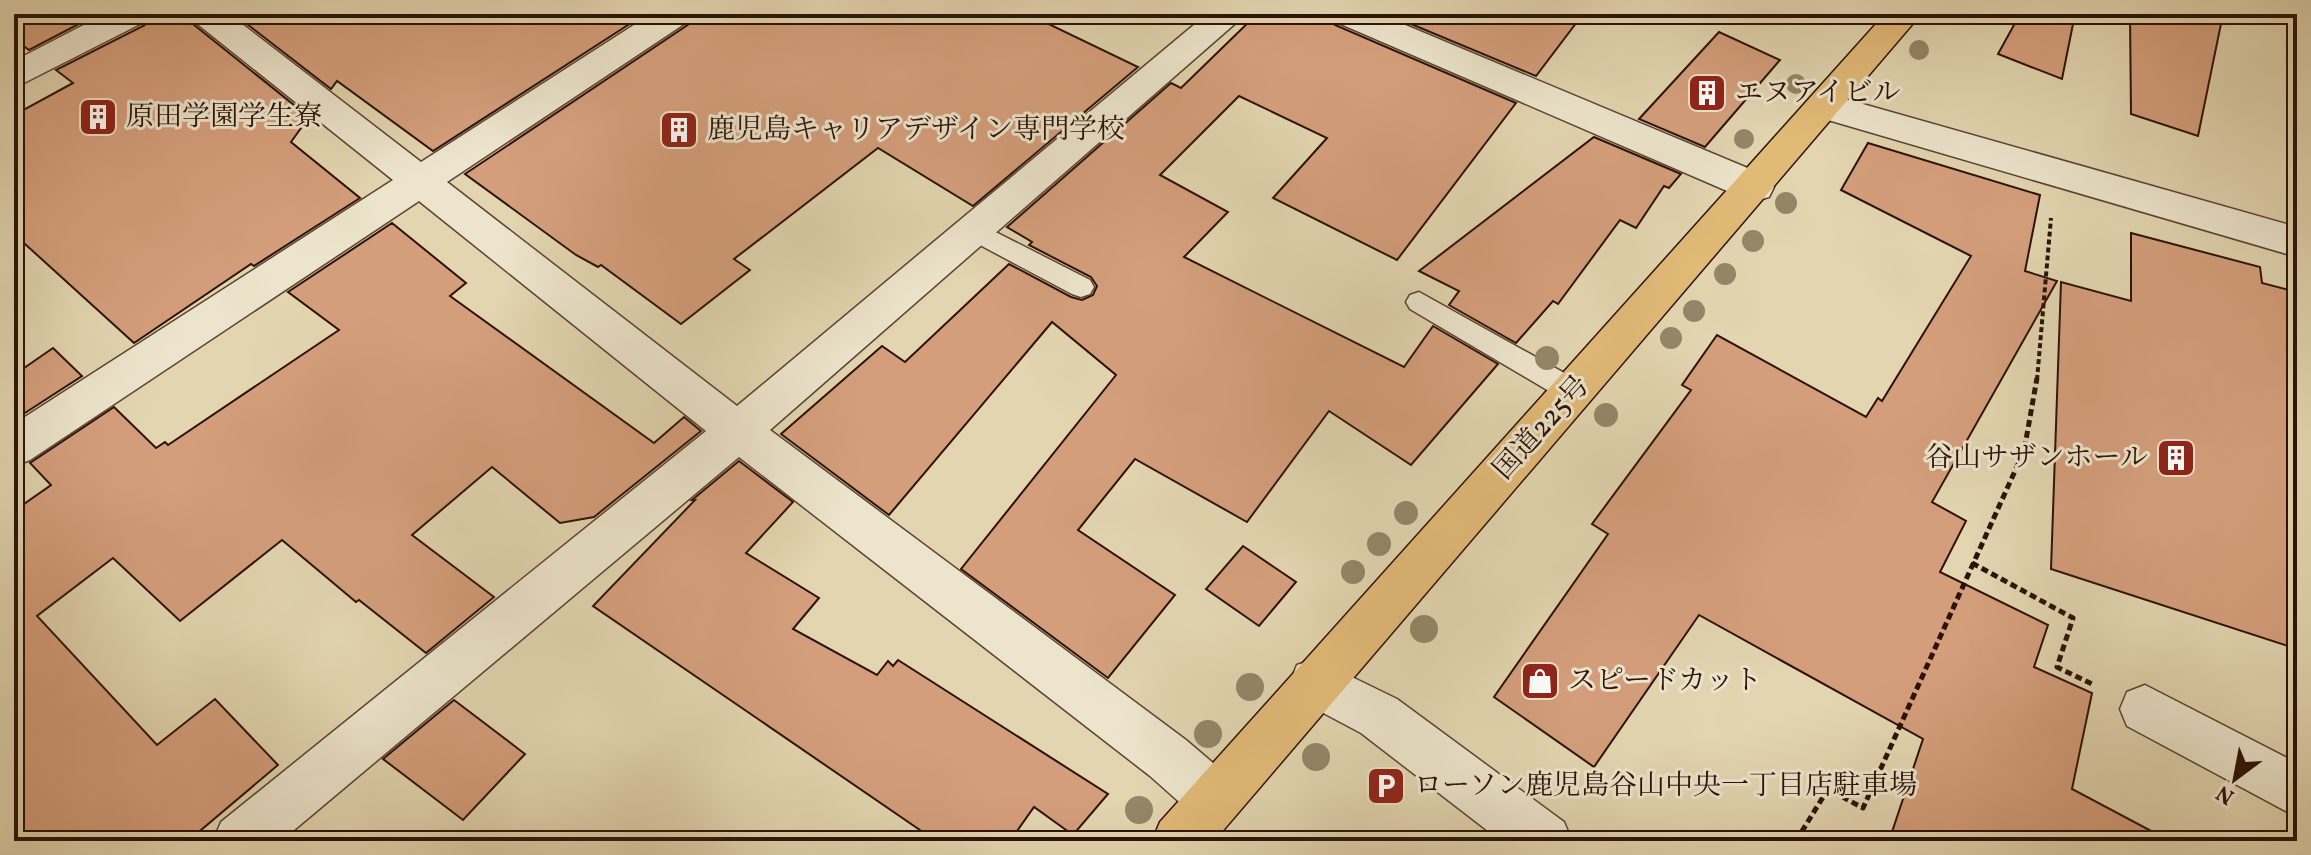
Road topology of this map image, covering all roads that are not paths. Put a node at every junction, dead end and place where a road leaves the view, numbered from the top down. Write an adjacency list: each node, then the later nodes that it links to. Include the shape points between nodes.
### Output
1 (132, 14): 7 (street)
2 (207, 14): 9 (street)
3 (675, 14): 9 (street)
4 (1229, 14): 11 (street)
5 (1348, 14): 10 (street)
6 (1904, 14): 8 (highway, 国道225号)
7 (14, 76)
8 (1824, 106): 10 (highway, 国道225号); 12 (street)
9 (416, 182): 16 (street); 17 (street)
10 (1755, 187): 15 (highway, 国道225号)
11 (974, 230): 13 (lane); 16 (street)
12 (2297, 242)
13 (1081, 287)
14 (1419, 302): 15 (lane)
15 (1574, 392): 18 (highway, 国道225号)
16 (738, 431): 21 (street); 22 (street)
17 (14, 447)
18 (1315, 682): 21 (highway, 国道225号); 24 (street, via 1379,716)
19 (2145, 709): 20 (street)
20 (2297, 791)
21 (1214, 798): 23 (highway, 国道225号)
22 (240, 841)
23 (1179, 841)
24 (1545, 841)

